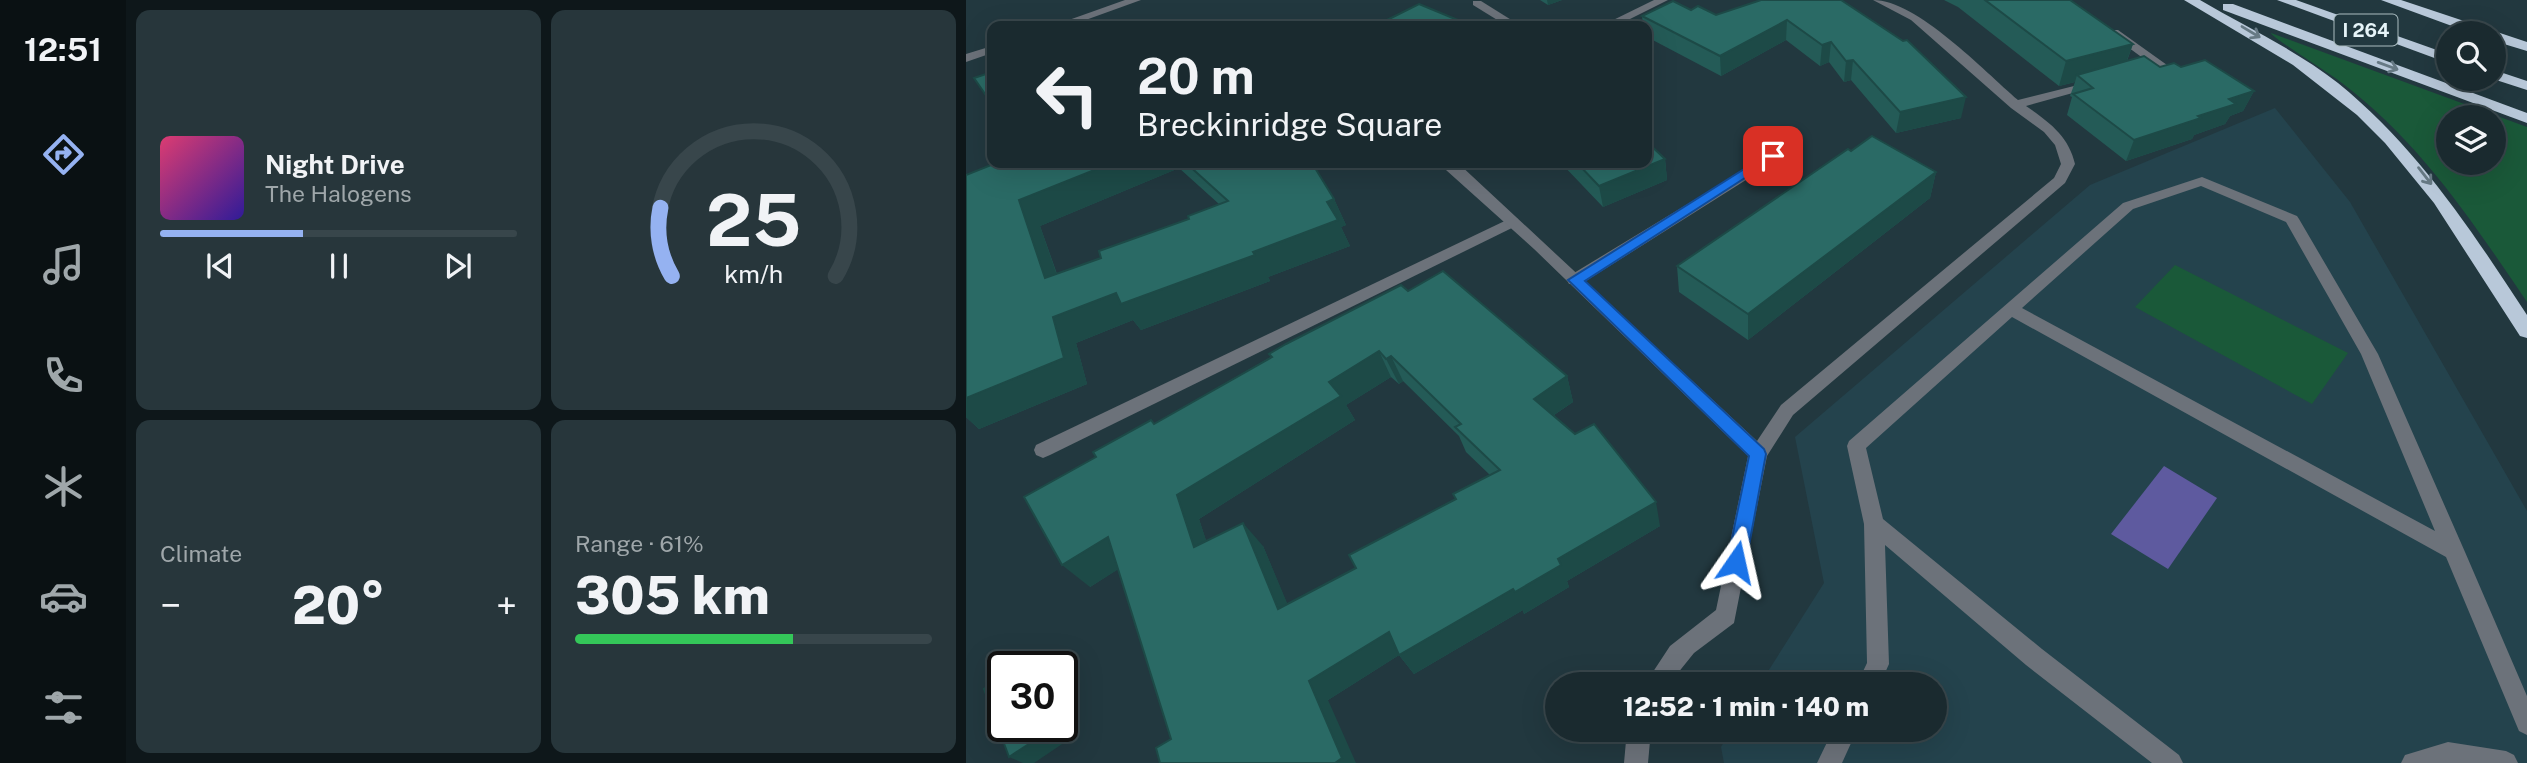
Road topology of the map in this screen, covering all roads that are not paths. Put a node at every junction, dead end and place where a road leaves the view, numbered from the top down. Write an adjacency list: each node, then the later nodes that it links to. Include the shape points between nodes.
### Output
1 (1136, 0): 9 (street)
2 (1663, 0): 11 (street)
3 (1878, 0): 23 (street, via 1915,18)
4 (2190, 0): 30 (highway, one-way to 30, via 2304,66 2386,133 2439,195)
5 (2209, 0): 24 (highway, one-way to 24)
6 (2284, 0): 17 (highway, I 264)
7 (2388, 0): 12 (highway, I 264)
8 (1477, 3): 10 (street)
9 (1073, 21)
10 (1507, 21)
11 (1618, 21)
12 (2449, 21)
13 (2099, 22): 19 (street, via 2161,65)
14 (2506, 40): 15 (highway)
15 (2527, 47)
16 (987, 51): 18 (street)
17 (2436, 55)
18 (966, 58)
19 (2121, 75)
20 (2506, 78): 22 (highway)
21 (2108, 79): 23 (street)
22 (2527, 86)
23 (2016, 105): 32 (street, via 2064,146 2068,164 2060,180 1787,410)
24 (2527, 118)
25 (1795, 143): 28 (street)
26 (1454, 168): 27 (street)
27 (1513, 222): 28 (street); 31 (street)
28 (1576, 280): 32 (street)
29 (2012, 310): 33 (street, via 1856,446); 34 (street); 34 (street, via 2128,206 2202,181 2292,219 2368,354)
30 (2527, 331)
31 (1043, 450)
32 (1758, 454): 35 (street, via 1726,616 1689,642)
33 (1874, 524): 36 (street, via 1878,664); 42 (street)
34 (2455, 552): 37 (street)
35 (1663, 672)
36 (1874, 672)
37 (2527, 723)
38 (1638, 742): 40 (street)
39 (1839, 742): 41 (street)
40 (1636, 763)
41 (1829, 763)
42 (2171, 763)
43 (2413, 763): 44 (street, via 2448,754)
44 (2506, 763)

